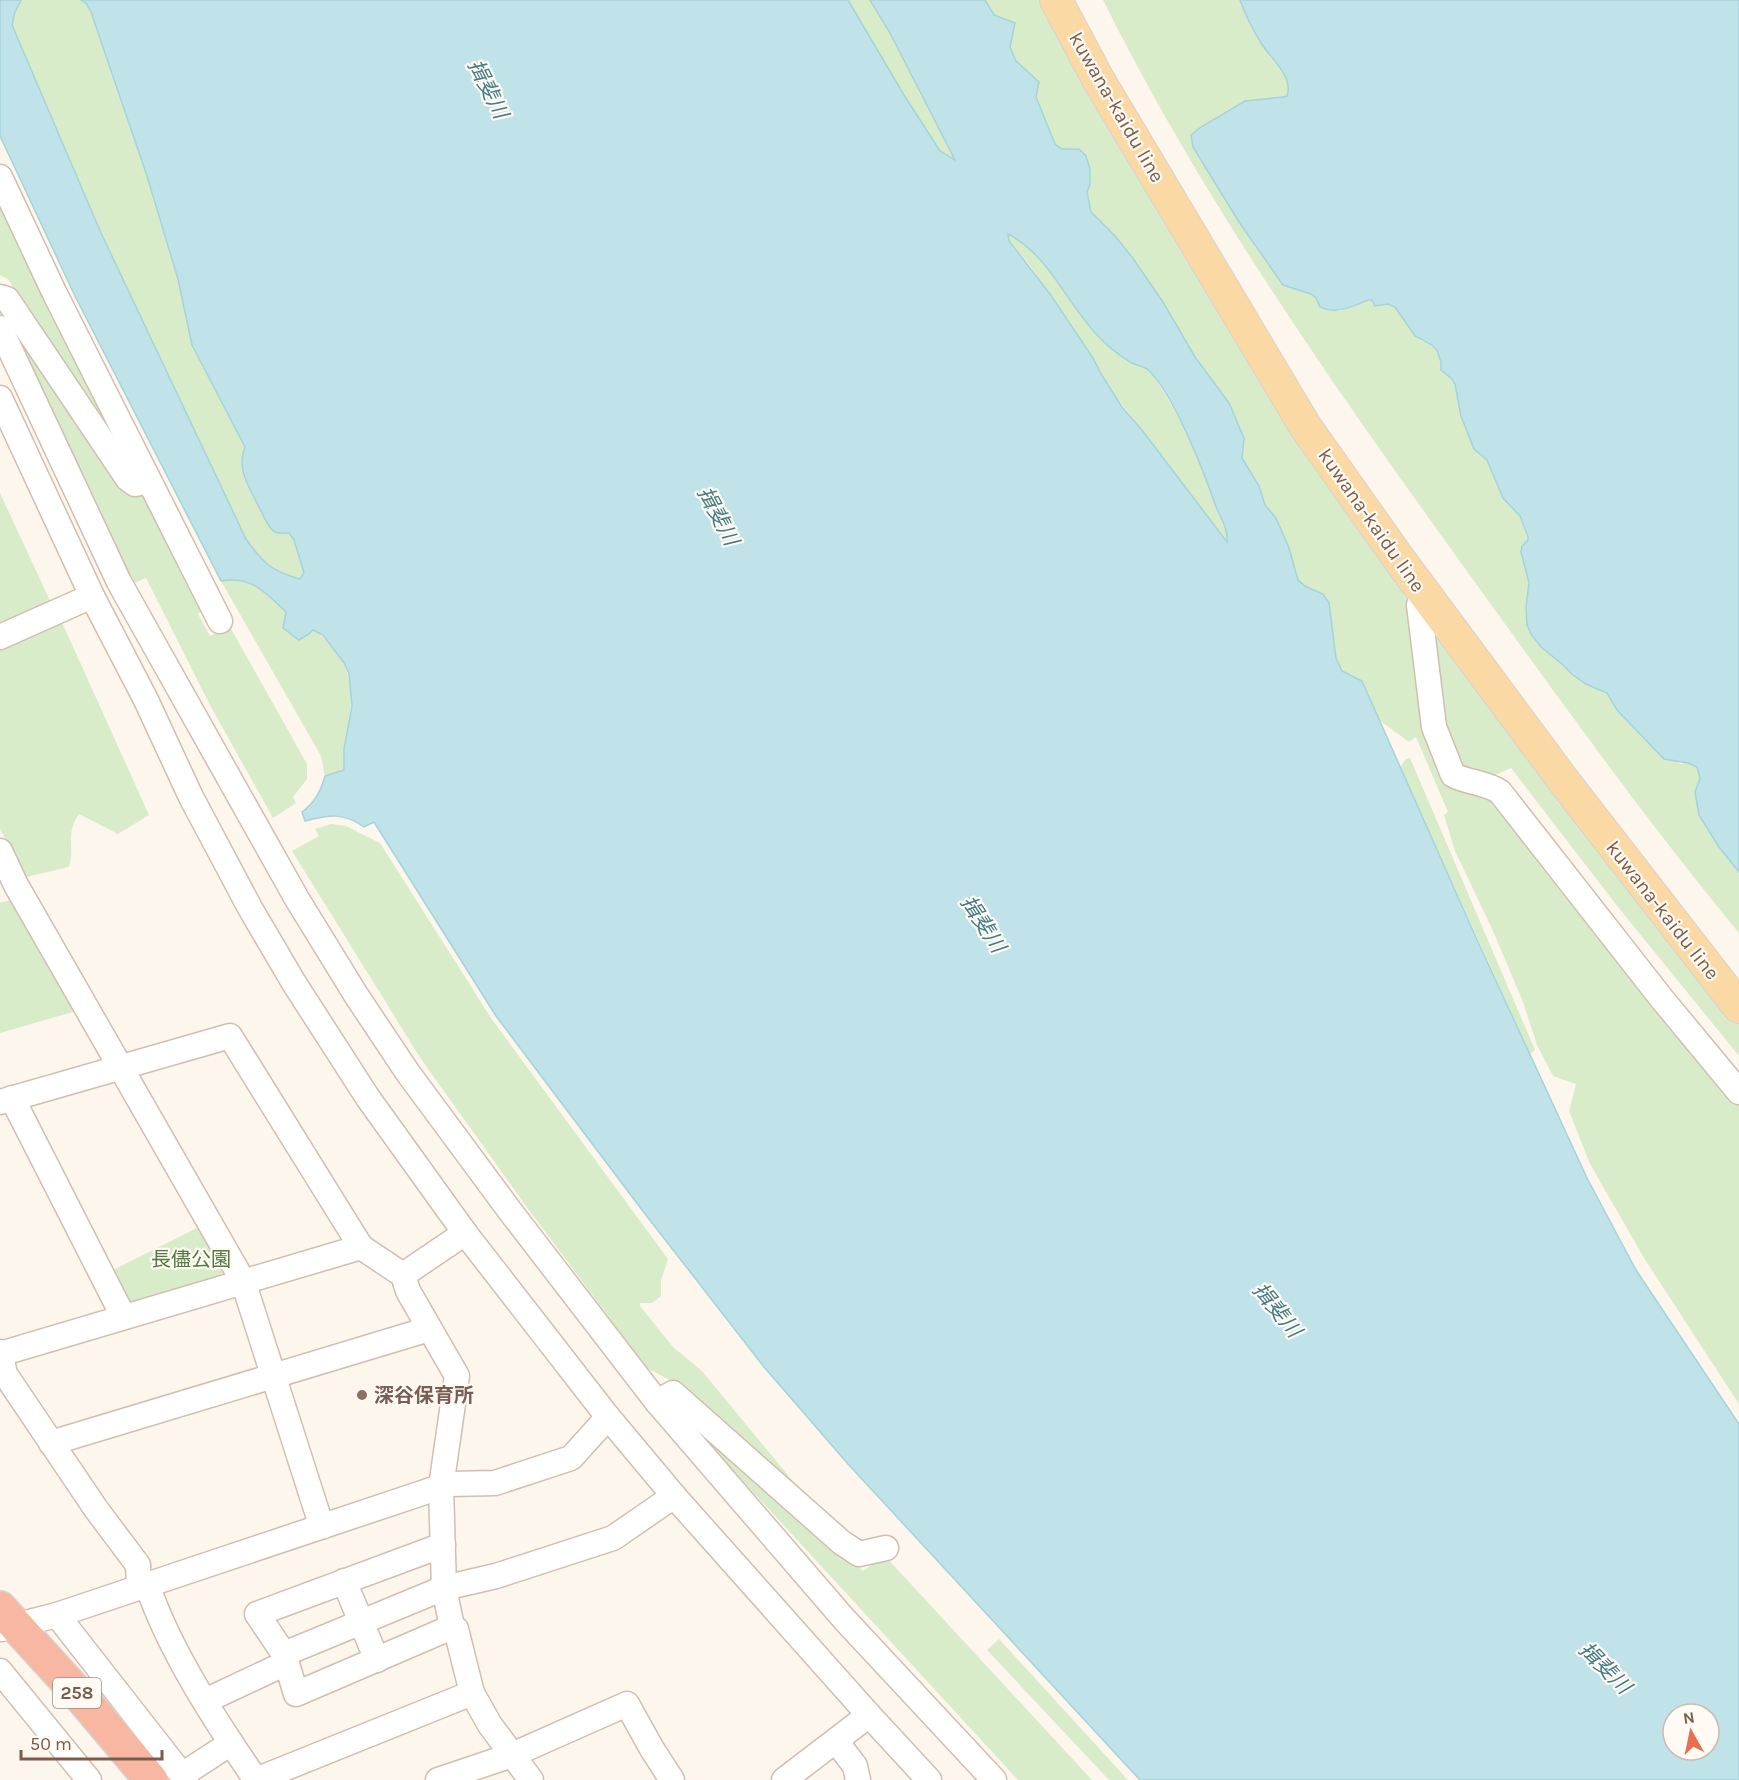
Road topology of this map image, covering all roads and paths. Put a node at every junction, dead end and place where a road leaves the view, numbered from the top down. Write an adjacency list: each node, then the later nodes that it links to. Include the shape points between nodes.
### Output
1 (1056, 0): 8 (main road, kuwana-kaidu line, via 1098,80 1305,426)
2 (0, 177): 6 (street)
3 (0, 297): 6 (street, via 7,299 128,479 135,484)
4 (0, 328): 25 (street, via 119,582 303,909 408,1073)
5 (0, 398): 7 (street)
6 (149, 481): 9 (street)
7 (92, 596): 10 (street); 17 (street, via 191,797 261,927 368,1098)
8 (1427, 597): 13 (main road, kuwana-kaidu line); 15 (street, via 1419,605 1434,728 1453,775 1500,792)
9 (220, 621)
10 (0, 637)
11 (0, 851): 12 (street)
12 (8, 888): 14 (street)
13 (1739, 1007)
14 (120, 1067): 16 (street); 18 (street, via 230,1036); 20 (street)
15 (1739, 1092)
16 (6, 1100): 21 (street)
17 (465, 1233): 19 (street); 26 (street)
18 (361, 1247): 19 (street); 20 (street)
19 (403, 1275): 22 (street)
20 (243, 1281): 21 (street); 24 (street)
21 (123, 1316): 23 (street)
22 (429, 1329): 24 (street); 28 (street, via 457,1376)
23 (0, 1353): 27 (street, via 5,1374)
24 (272, 1376): 27 (street); 30 (street)
25 (657, 1402): 32 (street, via 673,1393 859,1554); 58 (street, via 844,1619)
26 (609, 1417): 28 (street, via 571,1458 495,1483); 29 (street)
27 (51, 1443): 34 (street, via 138,1566)
28 (441, 1487): 30 (street); 31 (street)
29 (674, 1496): 35 (street, via 613,1538 496,1576); 45 (street)
30 (324, 1526): 34 (street)
31 (443, 1545): 33 (street); 35 (street)
32 (886, 1548)
33 (344, 1581): 37 (street); 40 (street, via 257,1614)
34 (143, 1585): 36 (street); 44 (street)
35 (444, 1588): 37 (street); 39 (street)
36 (57, 1614): 38 (street); 49 (street)
37 (362, 1622): 40 (street); 41 (street)
38 (4, 1625): 49 (highway, 258); 51 (highway, 258)
39 (452, 1627): 41 (street); 43 (street, via 456,1629)
40 (285, 1659): 41 (street, via 296,1694); 44 (street)
41 (377, 1660)
42 (0, 1671): 50 (street)
43 (472, 1693): 47 (street, via 256,1780); 48 (street)
44 (205, 1701): 47 (street)
45 (869, 1715): 46 (street); 57 (street)
46 (836, 1741): 55 (street); 56 (street, via 855,1766)
47 (231, 1743): 49 (street)
48 (512, 1755): 52 (street); 53 (street); 54 (street, via 627,1704)
49 (173, 1778)
50 (88, 1780)
51 (125, 1780)
52 (438, 1780)
53 (531, 1780)
54 (672, 1780)
55 (783, 1780)
56 (858, 1780)
57 (929, 1780)
58 (994, 1780)

